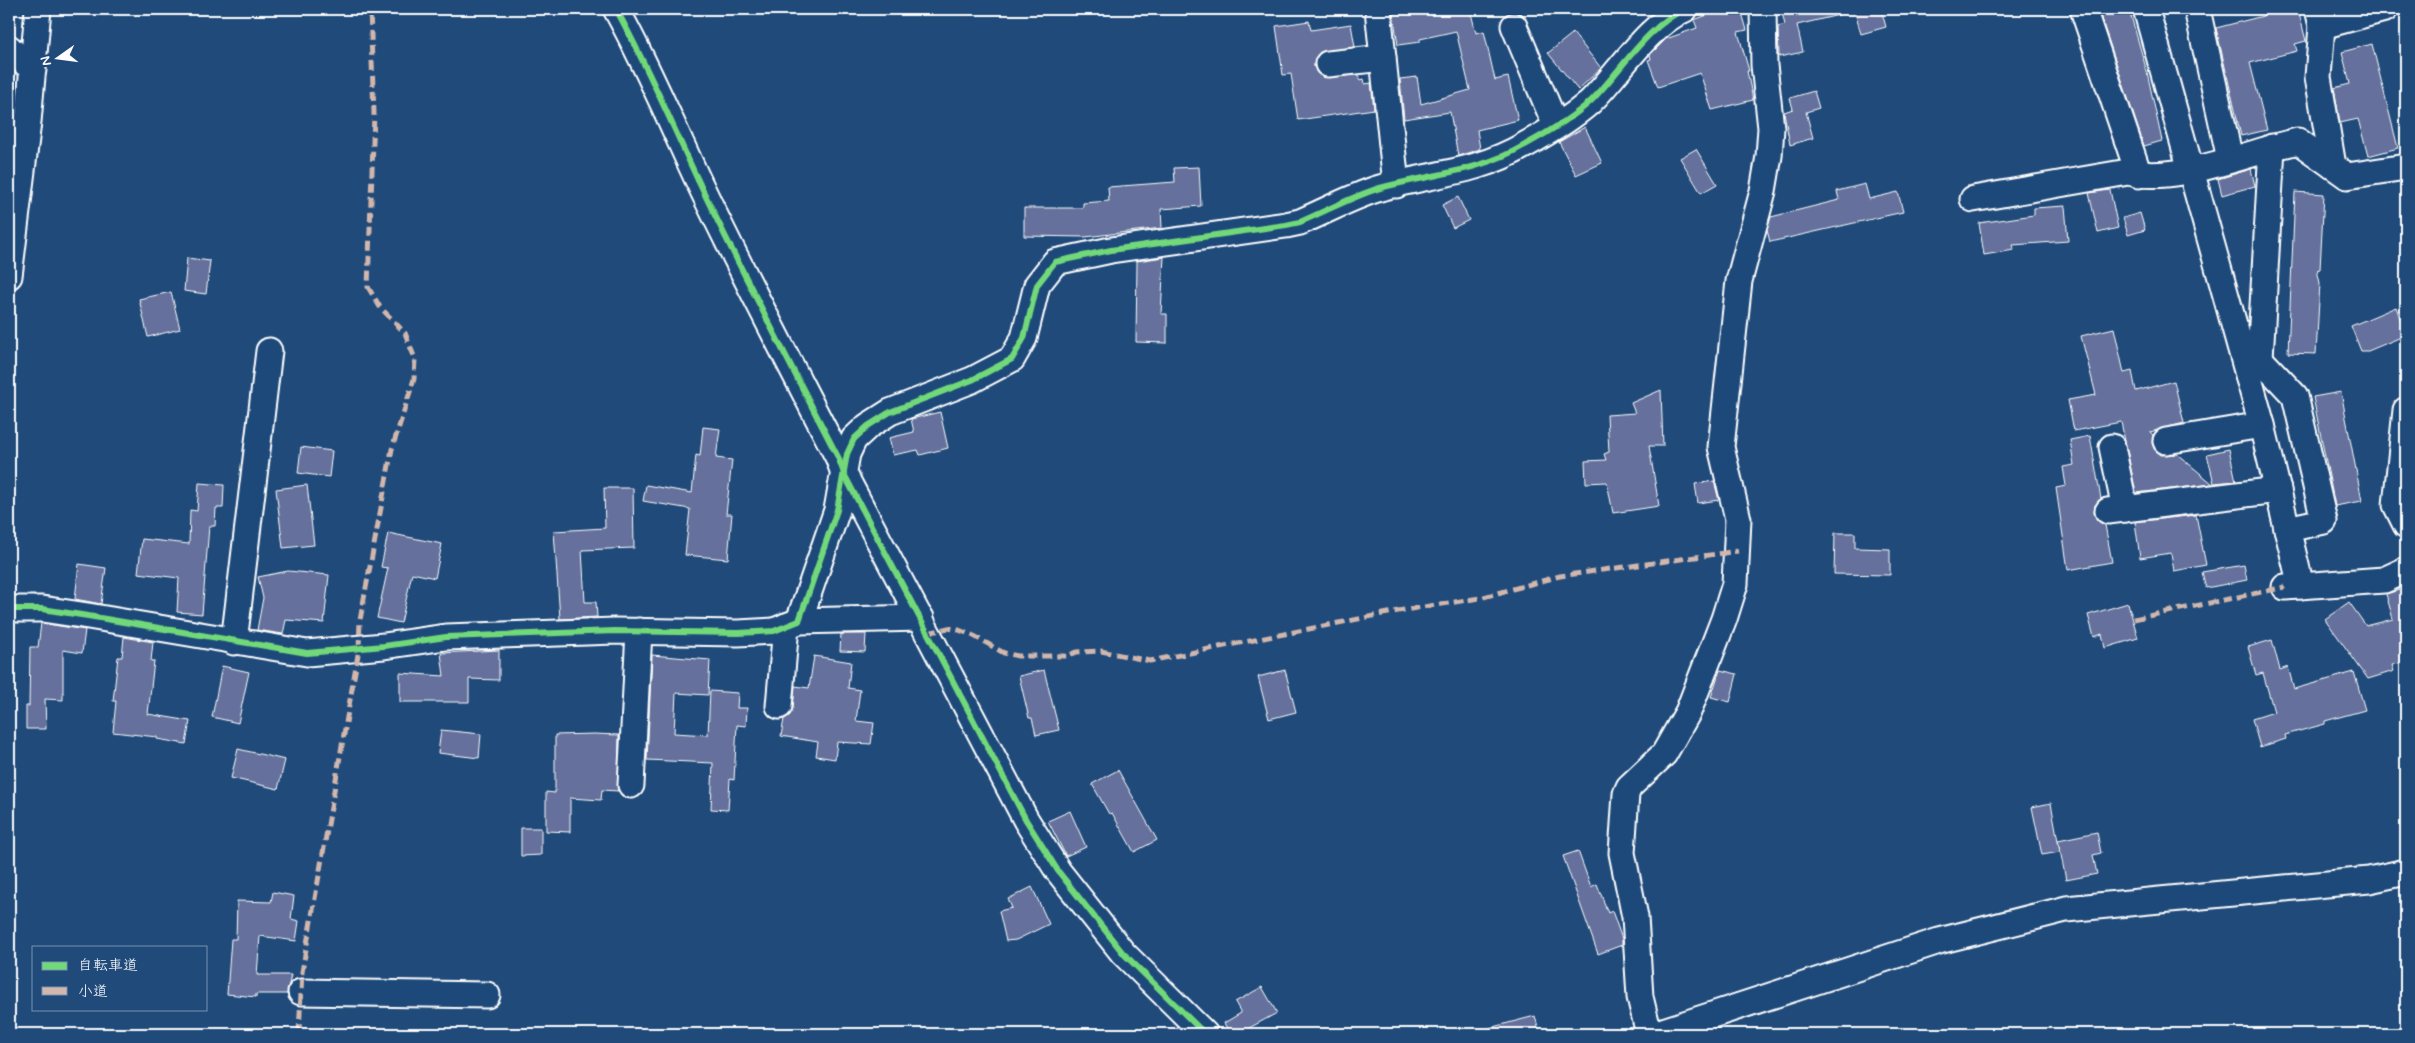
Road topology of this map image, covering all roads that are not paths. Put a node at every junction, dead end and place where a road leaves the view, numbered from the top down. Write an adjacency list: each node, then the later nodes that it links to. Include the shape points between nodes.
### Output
1 (38, 9): 15 (street)
2 (616, 9): 32 (street, via 635,42 696,177)
3 (1378, 9): 13 (street)
4 (1685, 9): 16 (street, via 1663,22 1590,101)
5 (1763, 9): 48 (street, via 1770,156 1738,281 1721,447 1738,519 1735,584 1688,712 1664,754 1626,794 1622,853 1635,917 1640,997)
6 (2083, 9): 22 (street)
7 (2146, 9): 21 (street)
8 (2196, 9): 18 (street)
9 (2385, 9): 10 (street)
10 (2320, 17): 19 (street, via 2318,78)
11 (1514, 26): 16 (street)
12 (9, 48): 15 (street)
13 (1383, 58): 14 (street); 23 (street)
14 (1328, 64)
15 (33, 70): 25 (street)
16 (1556, 126): 23 (street, via 1524,146 1473,169)
17 (2272, 147): 18 (street); 19 (street, via 2298,141); 27 (street)
18 (2230, 159): 21 (street)
19 (2333, 166): 20 (street, via 2347,176)
20 (2406, 167)
21 (2191, 170): 22 (street); 27 (street)
22 (2139, 175): 24 (street, via 2128,172)
23 (1396, 185): 32 (street, via 1378,189 1300,222 1111,250 1055,262 1037,285 1024,338 1012,359 972,380 890,412 868,426 854,439 847,454)
24 (1973, 199)
25 (10, 261)
26 (269, 351): 41 (street)
27 (2254, 369): 29 (street); 35 (street, via 2295,396 2324,521)
28 (2406, 410): 34 (street, via 2396,505)
29 (2262, 425): 30 (street); 33 (street)
30 (2166, 441)
31 (2112, 447): 33 (street, via 2116,510)
32 (845, 476): 38 (street); 39 (street, via 837,510)
33 (2278, 490): 35 (street)
34 (2406, 526)
35 (2288, 529): 36 (street, via 2293,587 2384,580)
36 (2406, 570)
37 (9, 609): 41 (street, via 88,616)
38 (921, 618): 39 (street); 47 (street, via 1026,820 1058,871 1123,953)
39 (793, 624): 40 (street, via 774,631 738,633); 42 (street)
40 (639, 631): 41 (street, via 446,637 307,654); 43 (street)
41 (234, 642)
42 (779, 706)
43 (631, 785)
44 (2406, 872): 49 (street, via 2369,880 2066,909 1939,941)
45 (301, 992): 46 (street)
46 (487, 996)
47 (1205, 1034)
48 (1649, 1034)
49 (1654, 1034)

